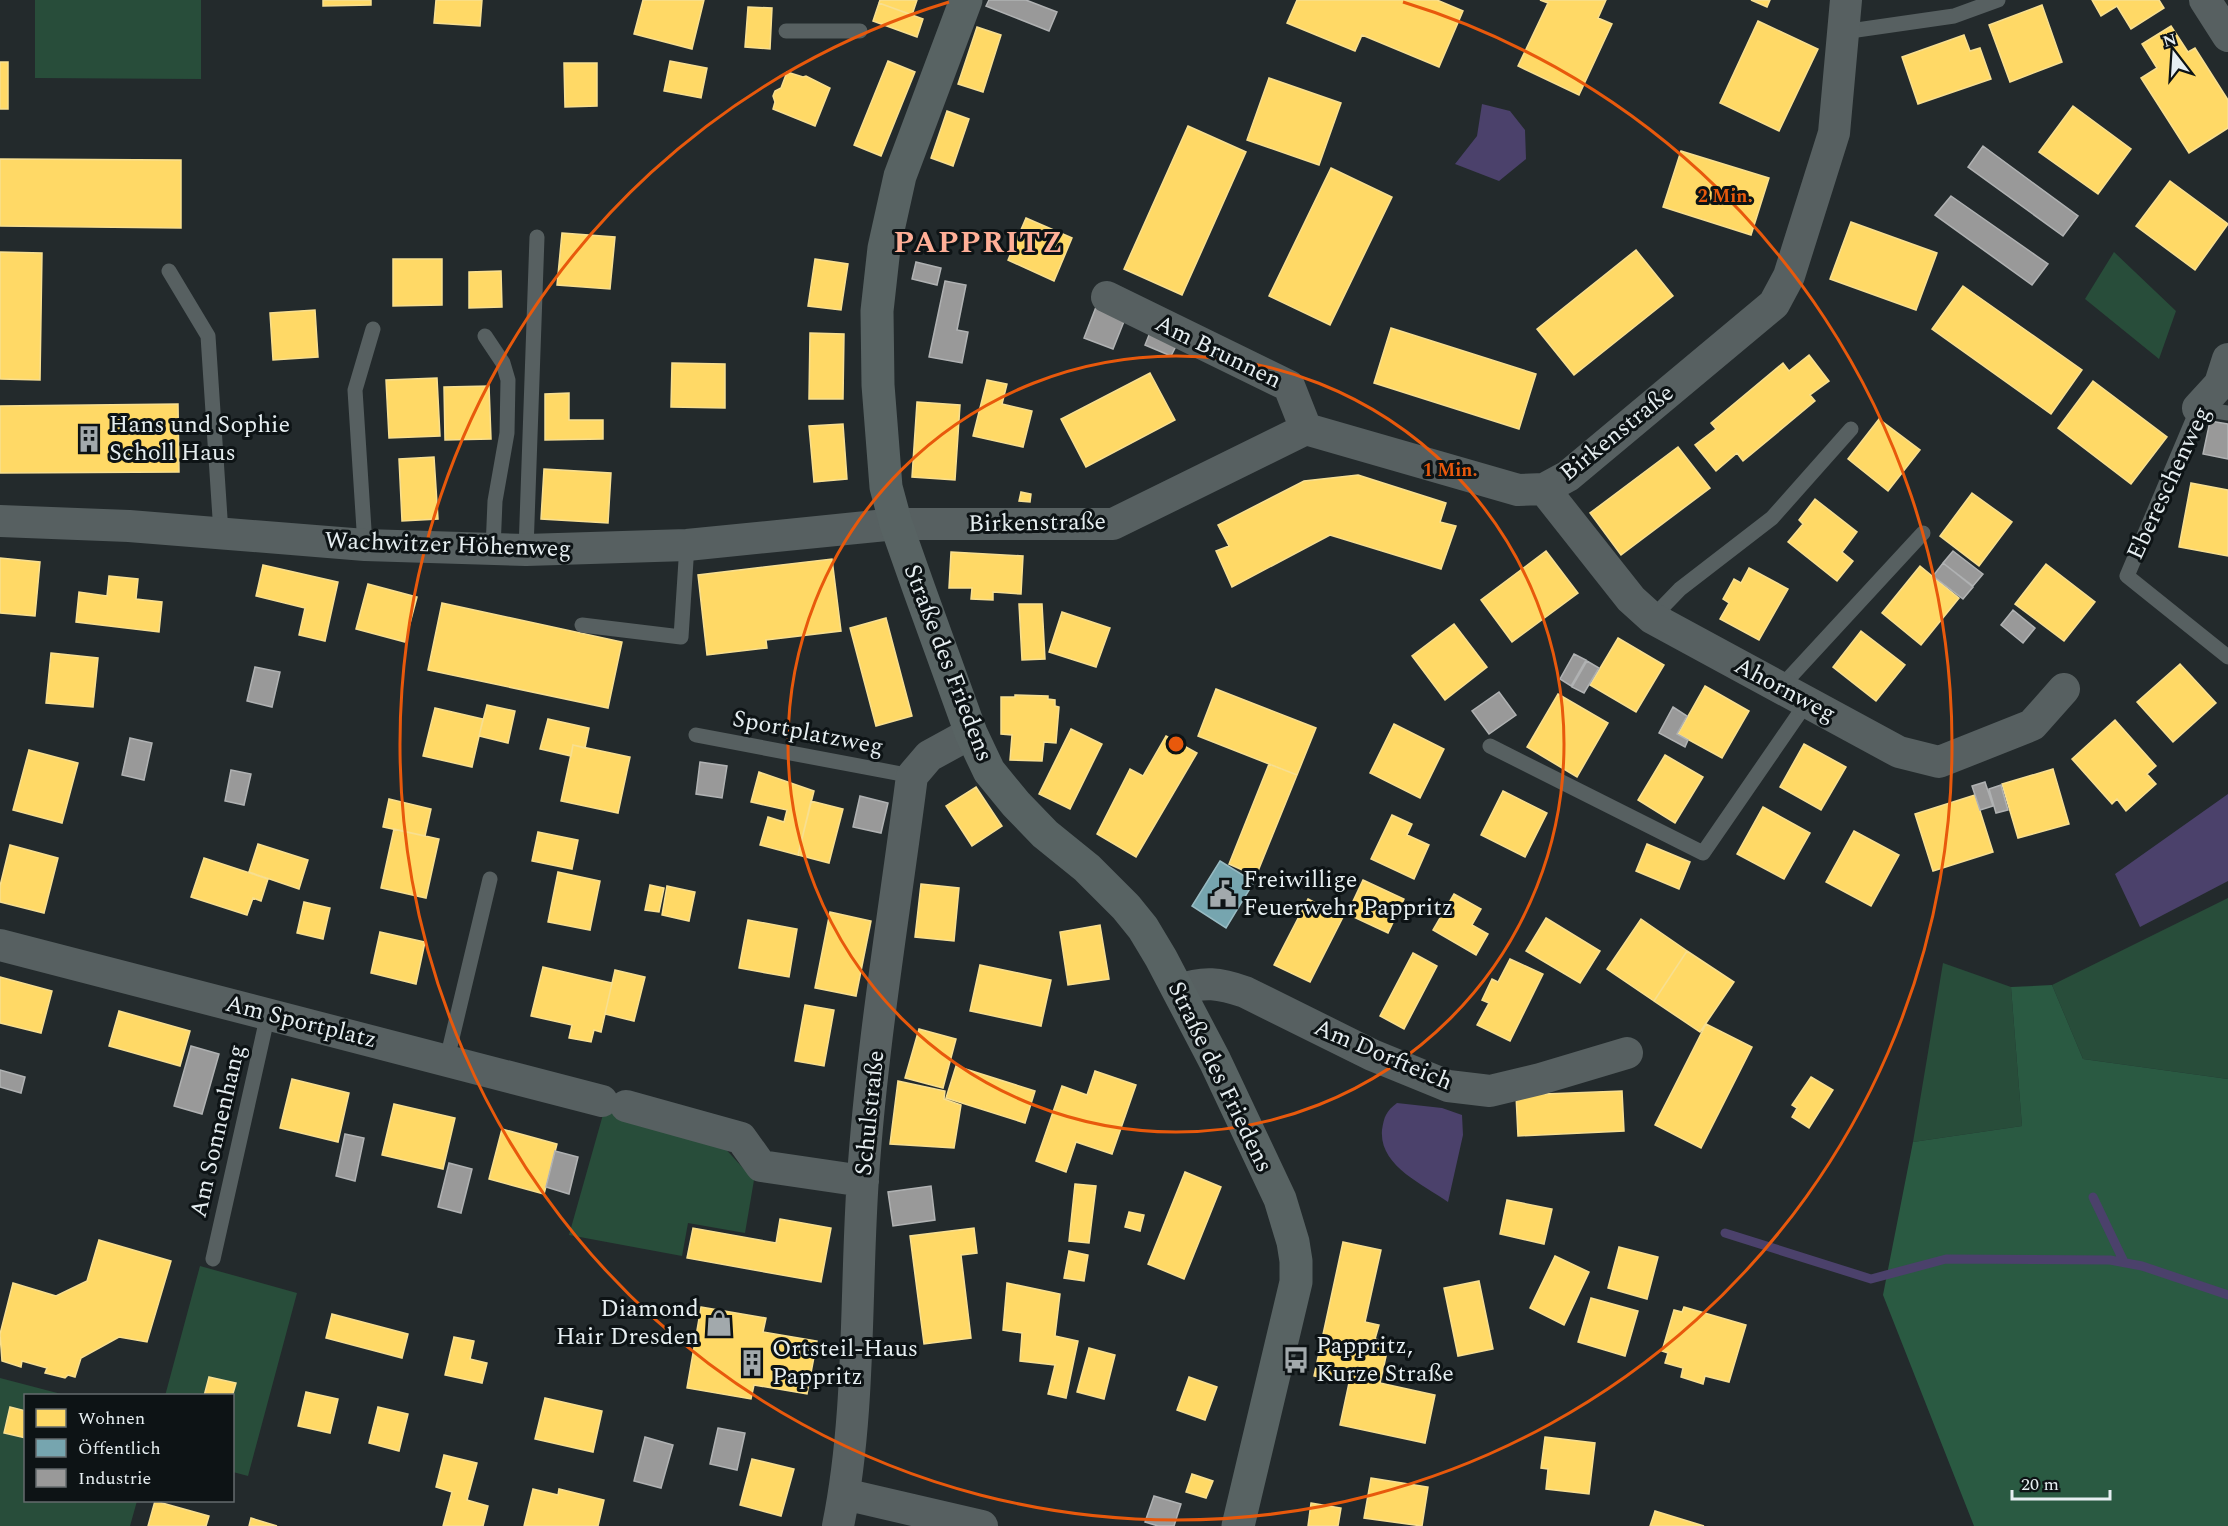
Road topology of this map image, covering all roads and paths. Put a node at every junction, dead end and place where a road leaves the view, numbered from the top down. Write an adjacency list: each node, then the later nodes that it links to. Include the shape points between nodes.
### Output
1 (966, 0): 20 (street, Straße des Friedens, via 900,176 884,248 877,311 878,385 886,487)
2 (1846, 0): 7 (street, Birkenstraße)
3 (1998, 0): 7 (lane, via 1954,15)
4 (2205, 0): 8 (street)
5 (786, 31): 6 (lane)
6 (860, 31)
7 (1843, 32): 18 (street, Birkenstraße, via 1834,133 1789,276 1774,304 1568,476)
8 (2228, 36)
9 (537, 237): 26 (lane)
10 (169, 271): 21 (lane, via 208,336)
11 (1107, 297): 16 (street, Am Brunnen, via 1289,386)
12 (373, 329): 23 (lane, via 355,390)
13 (485, 336): 25 (lane, via 503,363 508,381 507,433 495,501)
14 (2228, 359): 15 (street, Ebereschenweg)
15 (2213, 411): 29 (lane, Ebereschenweg, via 2127,576)
16 (1306, 429): 18 (street, Birkenstraße, via 1518,490); 20 (street, Birkenstraße, via 1113,525)
17 (1851, 429): 27 (lane, via 1772,518 1680,589)
18 (1544, 489): 27 (street, Ahornweg, via 1631,599)
19 (0, 521): 21 (street, Wachwitzer Höhenweg)
20 (897, 524): 24 (street, Wachwitzer Höhenweg); 32 (street, Straße des Friedens)
21 (221, 533): 23 (street, Wachwitzer Höhenweg)
22 (1923, 533): 31 (lane)
23 (365, 545): 25 (street, Wachwitzer Höhenweg)
24 (687, 545): 26 (street, Wachwitzer Höhenweg); 28 (lane, via 681,638)
25 (493, 549): 26 (street, Wachwitzer Höhenweg)
26 (526, 550)
27 (1652, 618): 31 (street, Ahornweg)
28 (582, 625)
29 (2228, 657)
30 (2064, 689): 31 (street, Ahornweg, via 2032,725 1939,762 1899,752)
31 (1794, 695): 34 (lane, via 1703,853)
32 (971, 733): 35 (street, via 929,756); 38 (street, Straße des Friedens, via 989,771 1016,804 1126,907)
33 (696, 735): 35 (lane, Sportplatzweg)
34 (1490, 746)
35 (912, 776): 42 (street, Schulstraße, via 869,1101)
36 (490, 879): 41 (lane)
37 (0, 945): 39 (street, Am Sportplatz)
38 (1179, 990): 40 (street, Am Dorfteich, via 1196,984 1225,985 1245,992 1372,1056 1448,1086 1490,1091); 47 (street, Straße des Friedens, via 1280,1199 1296,1261 1296,1282)
39 (268, 1014): 41 (street, Am Sportplatz); 43 (lane, Am Sonnenhang)
40 (1627, 1053)
41 (447, 1059): 42 (street, Am Sportplatz, via 741,1138 761,1166)
42 (863, 1181): 44 (street, Schulstraße)
43 (213, 1258)
44 (844, 1494): 45 (street, Schulstraße); 46 (street)
45 (838, 1526)
46 (982, 1526)
47 (1238, 1526)

